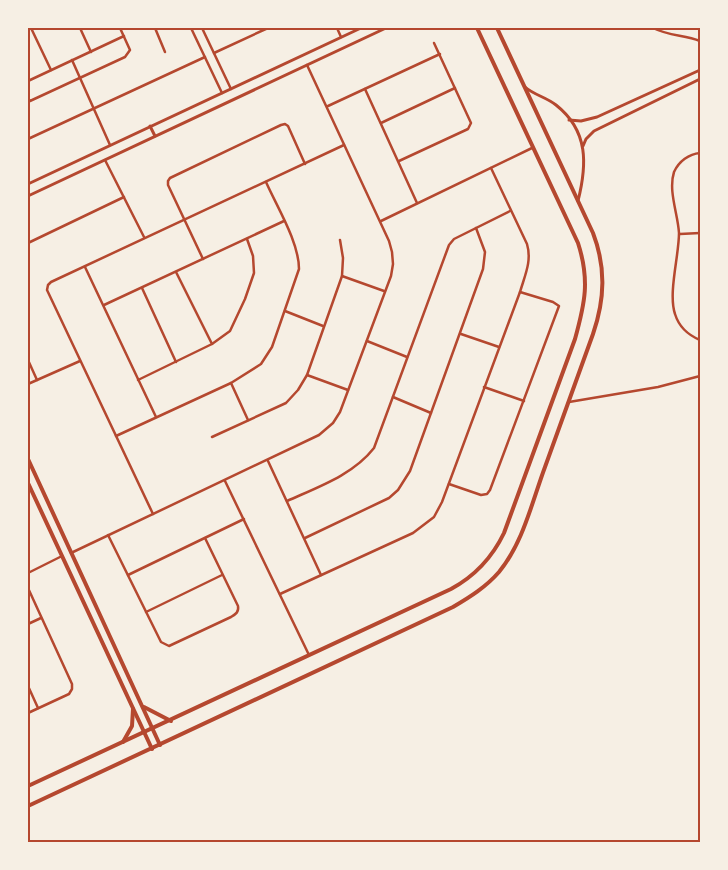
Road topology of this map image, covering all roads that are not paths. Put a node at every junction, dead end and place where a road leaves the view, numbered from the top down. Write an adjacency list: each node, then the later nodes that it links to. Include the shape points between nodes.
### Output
1 (29, 28): 25 (street)
2 (80, 28): 18 (street)
3 (120, 28): 14 (street)
4 (155, 28): 19 (street)
5 (191, 28): 22 (street)
6 (202, 28): 20 (street)
7 (268, 28): 20 (street)
8 (337, 28): 15 (street)
9 (361, 28): 15 (main road)
10 (386, 28): 24 (main road)
11 (477, 28): 46 (main road)
12 (497, 28): 30 (main road)
13 (653, 28): 16 (street)
14 (124, 36): 18 (street); 27 (street, via 130,50 125,57)
15 (341, 37): 31 (main road)
16 (700, 41)
17 (434, 44): 21 (street)
18 (91, 52): 23 (street)
19 (166, 52)
20 (214, 53): 31 (street)
21 (440, 54): 32 (street); 33 (street)
22 (204, 57): 34 (street); 37 (street)
23 (72, 60): 25 (street); 27 (street)
24 (307, 65): 36 (street); 41 (main road)
25 (51, 70): 29 (street)
26 (700, 70): 38 (main road, via 596,117)
27 (79, 77): 35 (street, via 30,100); 37 (street)
28 (700, 79): 45 (main road, via 599,129 588,136)
29 (28, 81)
30 (525, 87): 38 (main road, via 554,104); 56 (main road)
31 (231, 88): 34 (main road)
32 (455, 88): 39 (street); 49 (street, via 471,123 468,129)
33 (365, 89): 36 (street); 39 (street)
34 (222, 93): 40 (main road)
35 (28, 98)
36 (328, 106): 44 (street)
37 (94, 108): 42 (street); 43 (street)
38 (569, 120): 45 (main road)
39 (381, 123): 49 (street)
40 (150, 126): 41 (main road); 43 (main road)
41 (155, 136): 48 (main road)
42 (28, 139)
43 (110, 145): 53 (main road)
44 (344, 145): 50 (street); 60 (street)
45 (582, 147): 56 (main road, via 584,174)
46 (532, 148): 51 (street); 126 (main road, via 578,243 585,274 585,297 575,339 504,533 485,563 462,583)
47 (700, 153): 64 (street, via 680,162 674,173)
48 (105, 159): 54 (main road); 55 (street)
49 (398, 161): 57 (street)
50 (305, 164): 52 (street); 59 (street, via 288,126 281,125 170,178 168,185)
51 (491, 168): 57 (street); 58 (street)
52 (266, 182): 59 (street); 61 (street)
53 (28, 184)
54 (28, 196)
55 (124, 197): 65 (street); 68 (street)
56 (578, 202): 98 (main road, via 599,250 603,290 597,322)
57 (417, 203): 60 (street)
58 (511, 211): 62 (street); 75 (street, via 530,255)
59 (183, 219): 65 (street); 69 (street)
60 (381, 220): 74 (street, via 393,264)
61 (284, 221): 66 (street); 77 (street, via 297,248 299,261)
62 (476, 228): 79 (street, via 484,246 485,259); 84 (street, via 449,245)
63 (700, 233): 64 (street)
64 (679, 234): 81 (street, via 673,304 682,327)
65 (144, 237): 70 (street)
66 (247, 239): 69 (street); 82 (street, via 254,256 254,273 234,325 223,338)
67 (340, 240): 72 (street, via 344,258)
68 (28, 243)
69 (203, 259): 71 (street)
70 (85, 266): 76 (street); 86 (street, via 51,282 47,290)
71 (176, 271): 73 (street); 82 (street)
72 (342, 276): 74 (street); 78 (street)
73 (142, 288): 76 (street); 87 (street)
74 (384, 291): 80 (street)
75 (520, 292): 83 (street); 97 (street, via 559,306)
76 (104, 305): 91 (street)
77 (285, 310): 78 (street); 92 (street, via 266,357)
78 (323, 326): 88 (street)
79 (461, 334): 83 (street); 99 (street)
80 (367, 340): 84 (street); 95 (street)
81 (700, 340)
82 (212, 344): 87 (street)
83 (499, 347): 94 (street)
84 (407, 357): 96 (street)
85 (28, 360): 90 (street)
86 (80, 360): 90 (street); 102 (street)
87 (176, 362): 91 (street)
88 (307, 374): 95 (street); 101 (street, via 286,403)
89 (700, 376): 98 (street, via 658,387)
90 (37, 380): 93 (street)
91 (138, 380): 100 (street)
92 (231, 383): 100 (street); 101 (street)
93 (28, 384)
94 (484, 387): 97 (street); 108 (street)
95 (348, 390): 105 (street, via 340,412 327,430)
96 (393, 397): 99 (street); 109 (street, via 379,437 367,457 344,474)
97 (524, 401): 108 (street, via 487,494)
98 (569, 402): 136 (main road, via 514,550 499,572 481,589 453,607)
99 (431, 413): 114 (street, via 410,471 398,490 379,504)
100 (156, 417): 102 (street)
101 (248, 420): 103 (street)
102 (116, 436): 110 (street)
103 (212, 437)
104 (28, 459): 115 (main road)
105 (267, 461): 106 (street); 109 (street)
106 (225, 481): 110 (street); 111 (street)
107 (28, 483): 116 (main road)
108 (449, 484): 120 (street, via 434,517 420,528)
109 (287, 501): 114 (street)
110 (153, 514): 112 (street)
111 (244, 519): 113 (street); 122 (street)
112 (108, 535): 115 (street); 118 (street)
113 (205, 538): 118 (street); 119 (street)
114 (304, 538): 120 (street)
115 (71, 553): 128 (main road)
116 (62, 556): 117 (street); 129 (main road)
117 (28, 573)
118 (128, 575): 123 (street)
119 (222, 575): 123 (street); 123 (street, via 238,606 236,614 231,617 169,646 161,642)
120 (321, 575): 122 (street)
121 (28, 588): 124 (street)
122 (280, 594): 126 (street)
123 (146, 612)
124 (41, 618): 125 (street); 130 (street, via 72,689 69,694)
125 (28, 624)
126 (309, 655): 132 (main road)
127 (28, 686): 130 (street)
128 (142, 706): 132 (main road); 133 (main road)
129 (133, 707): 134 (main road); 135 (main road, via 132,726)
130 (38, 708): 131 (street)
131 (28, 713)
132 (171, 721): 133 (main road)
133 (153, 729): 134 (main road); 136 (main road)
134 (145, 733): 135 (main road); 137 (main road)
135 (122, 743): 138 (main road)
136 (160, 745): 137 (main road)
137 (152, 748): 139 (main road)
138 (28, 786)
139 (28, 806)

